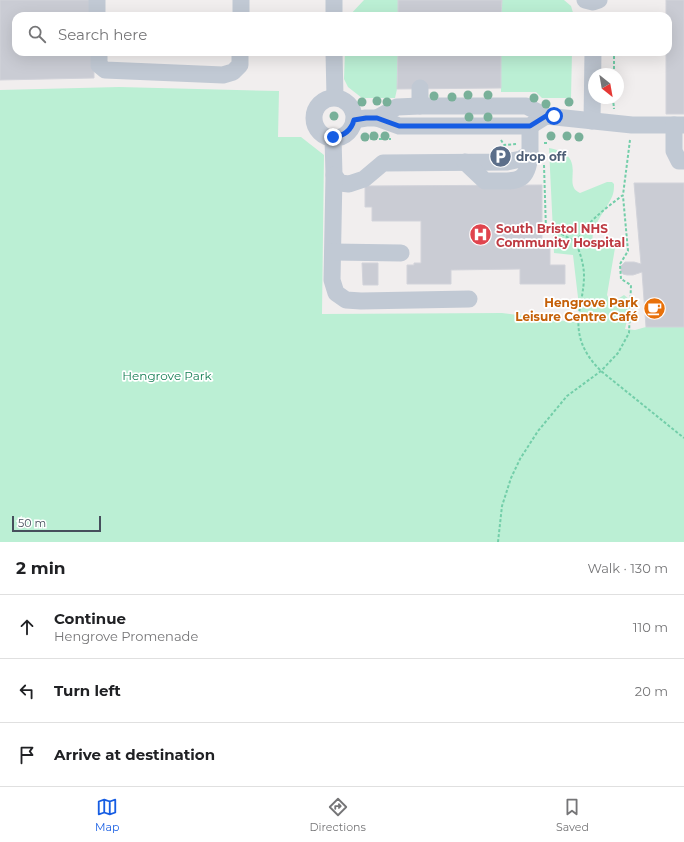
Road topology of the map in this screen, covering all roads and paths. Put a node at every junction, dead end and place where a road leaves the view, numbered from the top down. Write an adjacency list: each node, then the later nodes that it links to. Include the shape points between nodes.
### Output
1 (97, 0): 4 (street)
2 (241, 0): 5 (street)
3 (334, 0): 6 (street)
4 (98, 12)
5 (241, 12)
6 (334, 12)
7 (99, 56): 8 (street, via 99,65 105,70 224,75 233,72 240,65)
8 (240, 56)
9 (334, 56): 14 (street)
10 (593, 56): 21 (street)
11 (614, 56): 12 (path)
12 (614, 68)
13 (420, 88): 16 (street)
14 (335, 97): 20 (street, via 348,104 354,114); 25 (street, via 322,102 309,117 318,129)
15 (613, 104): 17 (path)
16 (420, 106): 18 (street, via 526,106); 19 (street, via 397,107)
17 (615, 111)
18 (546, 116): 21 (street); 24 (street)
19 (377, 118): 20 (street); 24 (street, via 399,126)
20 (354, 120): 25 (street, via 349,131 339,137)
21 (592, 121): 22 (street)
22 (632, 125): 23 (street); 30 (path)
23 (679, 125): 28 (street, via 674,151 679,161)
24 (530, 126): 27 (street)
25 (333, 137): 29 (street)
26 (549, 143): 27 (path)
27 (537, 148): 29 (street, via 521,159 507,162 383,163 364,179 349,184 340,183)
28 (684, 161)
29 (334, 175): 33 (street)
30 (623, 195): 32 (path, via 588,224); 36 (path, via 628,252 620,264 621,279 631,285 629,333 618,354)
31 (542, 230): 32 (path, via 562,233)
32 (576, 243): 36 (path, via 581,254 584,276 578,325 580,337 584,351)
33 (333, 252): 34 (street); 35 (street, via 332,280 336,293 346,300)
34 (402, 253)
35 (469, 299)
36 (601, 371): 37 (path); 38 (path, via 567,396 538,431 520,459 505,496)
37 (684, 438)
38 (498, 542)

